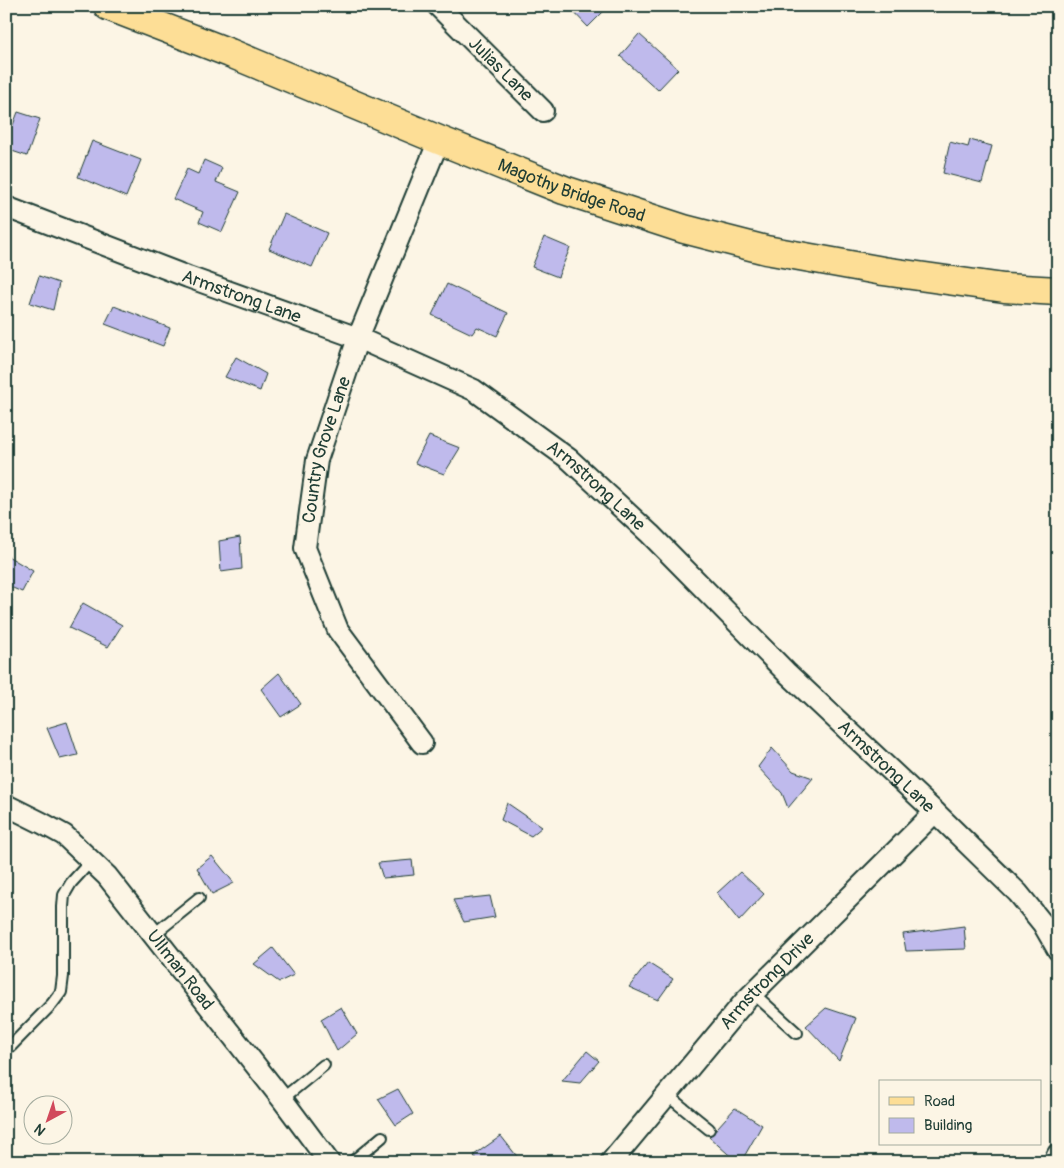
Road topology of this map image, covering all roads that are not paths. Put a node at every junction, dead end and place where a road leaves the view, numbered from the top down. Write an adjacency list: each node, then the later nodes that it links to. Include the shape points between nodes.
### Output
1 (108, 6): 4 (main road, Magothy Bridge Road)
2 (438, 6): 3 (street, Julias Lane)
3 (543, 111)
4 (439, 140): 6 (main road, Magothy Bridge Road, via 574,193 684,229 766,250 882,272 1004,288); 7 (street, Country Grove Lane)
5 (6, 207): 7 (street, Armstrong Lane)
6 (1058, 291)
7 (358, 338): 8 (street, Country Grove Lane, via 317,460 305,548 338,630); 10 (street, Armstrong Lane, via 474,390 569,459 650,534 786,672)
8 (422, 743)
9 (6, 805): 11 (street, Ullman Road, via 64,835)
10 (935, 812): 14 (street, Armstrong Lane, via 1018,893 1043,924); 15 (street, Armstrong Drive)
11 (91, 861): 13 (street, Ullman Road, via 107,876); 17 (lane, via 64,895 60,992)
12 (199, 898): 13 (lane)
13 (153, 935): 20 (street, Ullman Road)
14 (1058, 950)
15 (753, 993): 16 (lane); 19 (street, Armstrong Drive)
16 (796, 1034)
17 (11, 1046)
18 (324, 1065): 20 (lane)
19 (667, 1095): 21 (lane); 26 (street, Armstrong Drive)
20 (282, 1099): 24 (street, Ullman Road)
21 (709, 1129)
22 (382, 1137): 25 (lane)
23 (1058, 1154): 27 (street)
24 (329, 1162)
25 (352, 1162)
26 (611, 1162)
27 (1054, 1162)

